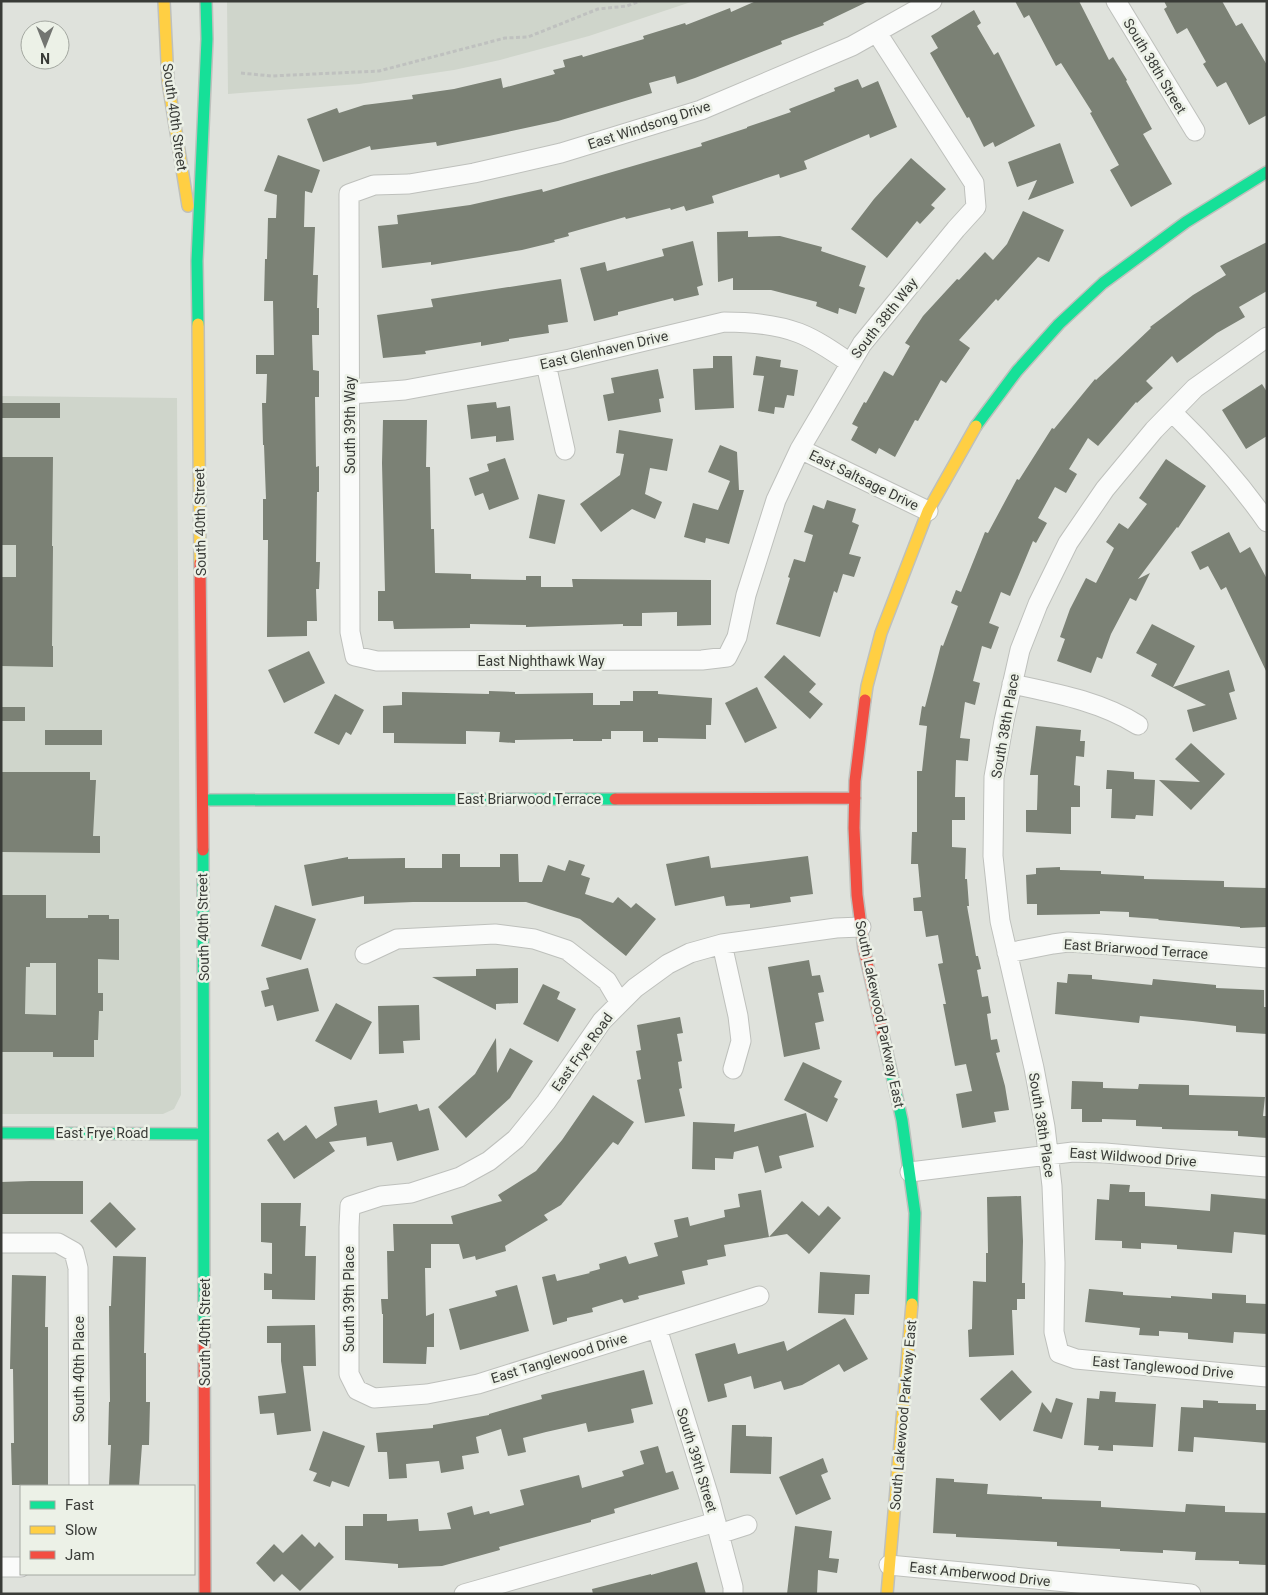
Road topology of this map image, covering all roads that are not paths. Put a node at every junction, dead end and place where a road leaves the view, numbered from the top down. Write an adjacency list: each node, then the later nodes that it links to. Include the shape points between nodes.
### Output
1 (164, 1): 9 (street, South 40th Street, via 168,82)
2 (206, 1): 9 (street, South 40th Street)
3 (932, 1): 5 (street, East Windsong Drive)
4 (1116, 1): 6 (street, South 38th Street)
5 (877, 33): 8 (street, East Windsong Drive, via 756,88 641,130 474,173 409,184 374,185); 11 (street, South 38th Way, via 974,183 976,207 878,322)
6 (1194, 131)
7 (1267, 172): 17 (street, South Lakewood Parkway East, via 1186,222 1103,283 1059,324 1017,371 977,424)
8 (349, 194): 13 (street, South 39th Way)
9 (197, 261): 24 (street, South 40th Street)
10 (1267, 337): 14 (street, South 38th Place, via 1195,388)
11 (850, 363): 12 (street, East Glenhaven Drive, via 798,333 749,322 724,322); 15 (street, South 38th Way)
12 (546, 364): 13 (street, East Glenhaven Drive, via 405,390); 16 (street)
13 (350, 394): 19 (street, South 39th Way, via 350,632)
14 (1172, 412): 18 (street, via 1225,468); 21 (street, South 38th Place, via 1105,488 1068,543 1034,614 1020,650)
15 (800, 449): 17 (street, East Saltsage Drive); 20 (street, South 38th Way, via 776,500 746,595 737,637)
16 (565, 450)
17 (928, 511): 23 (street, South Lakewood Parkway East, via 881,633 867,686)
18 (1267, 522)
19 (355, 656): 20 (street, East Nighthawk Way, via 377,661 692,660)
20 (727, 657)
21 (1012, 684): 22 (street, via 1099,706); 27 (street, South 38th Place, via 994,778 993,856)
22 (1138, 725)
23 (855, 798): 24 (street, East Briarwood Terrace); 25 (street, South Lakewood Parkway East, via 856,895)
24 (203, 800): 33 (street, South 40th Street)
25 (861, 927): 26 (street, East Frye Road); 36 (street, South Lakewood Parkway East)
26 (722, 944): 30 (street, East Frye Road, via 668,964); 31 (street, via 741,1041)
27 (1007, 953): 29 (street, East Briarwood Terrace, via 1068,942); 34 (street, South 38th Place, via 1034,1068)
28 (365, 954): 30 (street, via 397,939 495,934 534,939 567,950 606,981)
29 (1267, 958)
30 (620, 1003): 37 (street, East Frye Road, via 602,1021 516,1139 489,1160 460,1177 411,1193 382,1196)
31 (733, 1069)
32 (1, 1133): 33 (street, East Frye Road)
33 (203, 1134): 50 (street, South 40th Street, via 205,1310)
34 (1048, 1155): 35 (street, East Wildwood Drive, via 1104,1153); 36 (street, East Wildwood Drive); 41 (street, South 38th Place, via 1055,1263 1054,1332)
35 (1267, 1168)
36 (910, 1172): 47 (street, South Lakewood Parkway East, via 915,1213 914,1281)
37 (350, 1206): 43 (street, South 39th Place, via 349,1374)
38 (1, 1243): 44 (street, South 40th Place, via 58,1243 74,1252 78,1268)
39 (759, 1296): 40 (street, East Tanglewood Drive)
40 (657, 1328): 43 (street, East Tanglewood Drive, via 478,1384 427,1394 374,1398); 46 (street, South 39th Street)
41 (1059, 1353): 42 (street, East Tanglewood Drive, via 1076,1359)
42 (1267, 1377)
43 (357, 1390)
44 (79, 1485)
45 (747, 1525): 46 (street)
46 (718, 1528): 53 (street); 54 (street, South 39th Street)
47 (890, 1565): 51 (street, East Amberwood Drive); 55 (street, South Lakewood Parkway East)
48 (20, 1567): 49 (street)
49 (1, 1568)
50 (199, 1568): 52 (street, South 40th Street)
51 (1037, 1587): 56 (street, East Amberwood Drive)
52 (205, 1594)
53 (464, 1594)
54 (733, 1594)
55 (887, 1594)
56 (1191, 1594)

